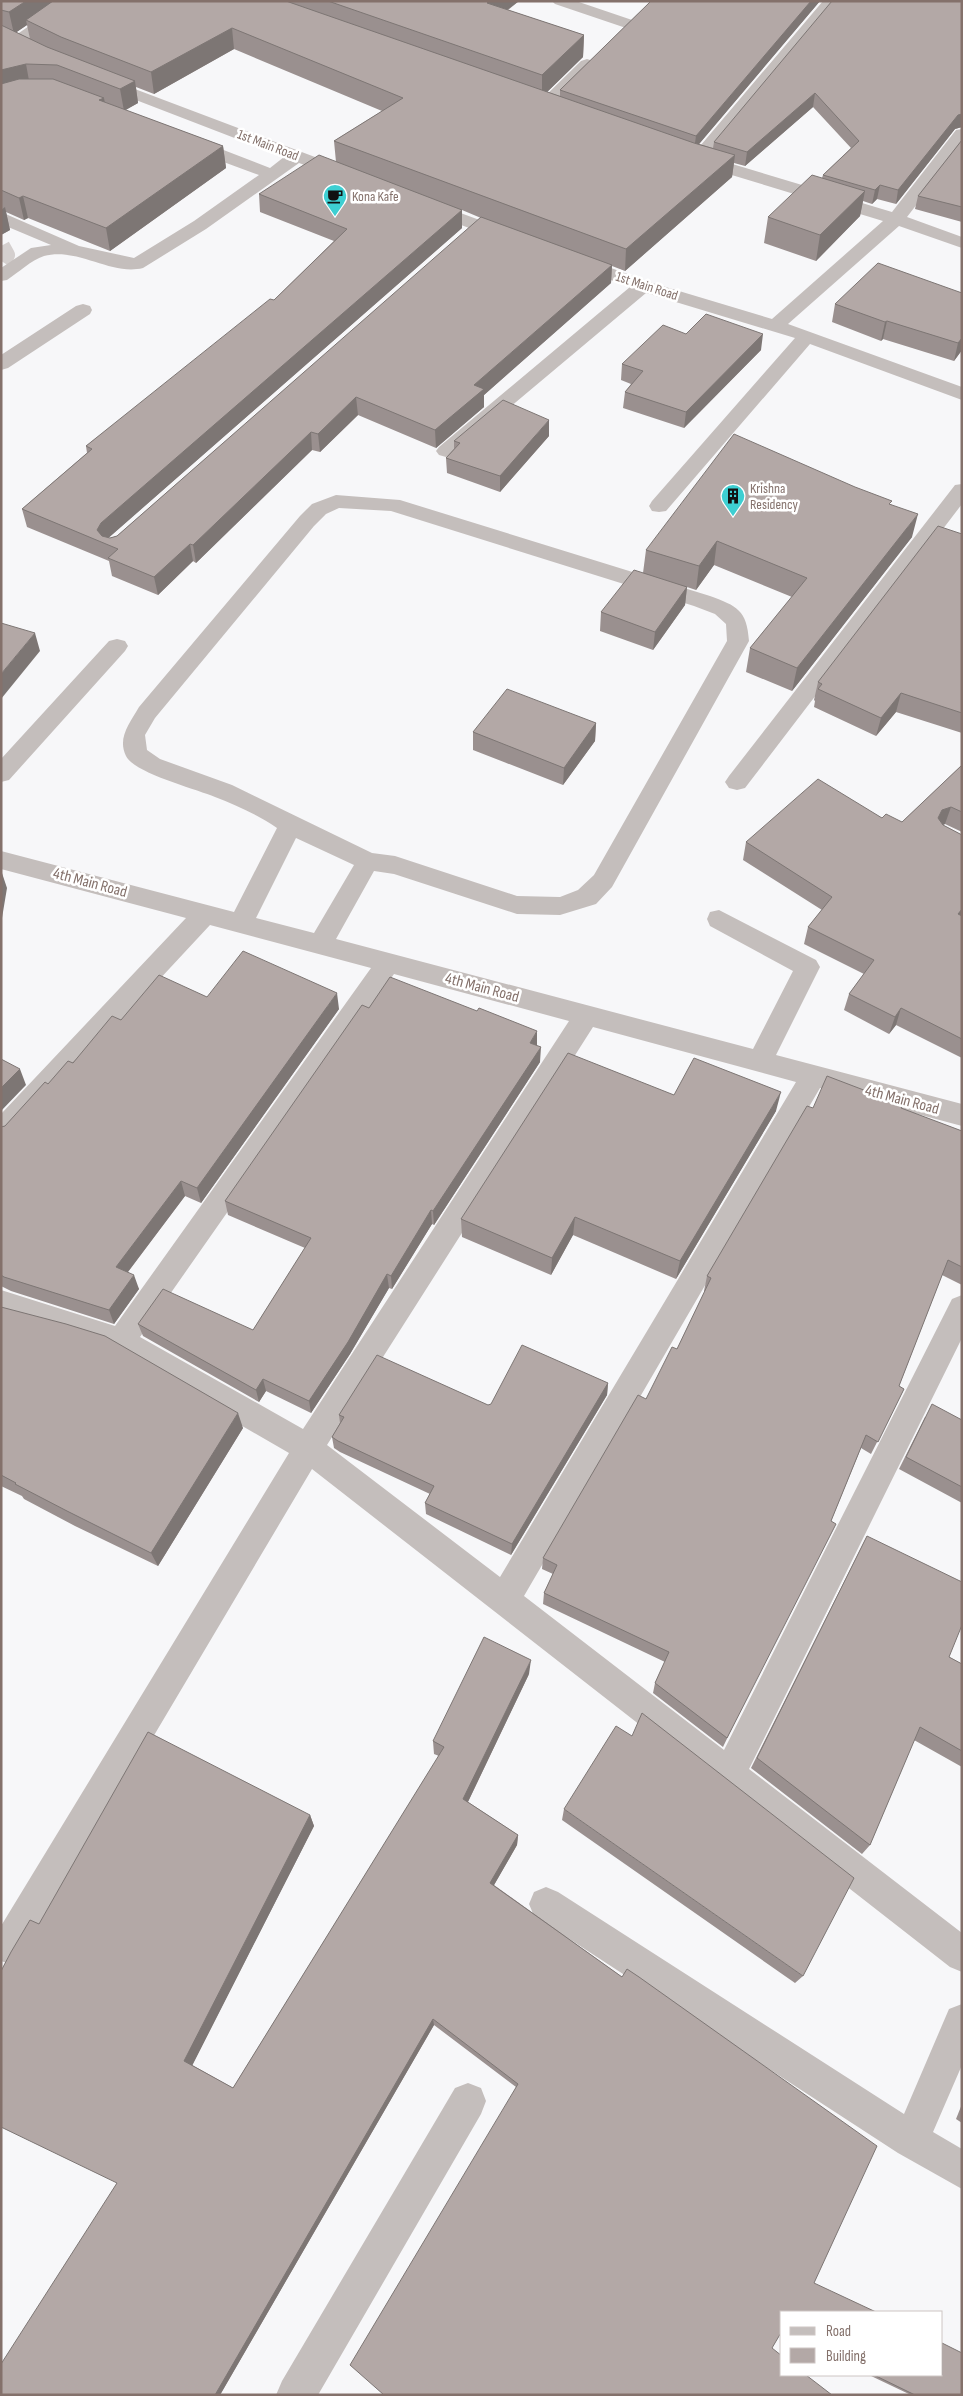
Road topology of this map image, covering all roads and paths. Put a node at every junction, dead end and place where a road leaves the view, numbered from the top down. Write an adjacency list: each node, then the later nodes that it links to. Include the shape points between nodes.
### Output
1 (77, 1): 7 (street)
2 (560, 1): 5 (street)
3 (831, 1): 18 (street)
4 (640, 13): 5 (street)
5 (629, 24): 6 (street)
6 (614, 38)
7 (9, 40): 8 (street)
8 (33, 51)
9 (600, 51): 12 (street)
10 (85, 75): 17 (street, 1st Main Road)
11 (525, 100): 12 (street)
12 (544, 106): 13 (street)
13 (562, 113)
14 (962, 134): 23 (street)
15 (170, 136): 19 (street)
16 (662, 147): 18 (street)
17 (297, 156): 19 (street); 20 (street, 1st Main Road)
18 (698, 159): 23 (street)
19 (271, 174): 29 (street, via 200,225 137,264)
20 (360, 180)
21 (415, 201): 24 (street)
22 (1, 218): 29 (street)
23 (896, 219): 27 (street); 35 (street)
24 (478, 226): 25 (street); 26 (street)
25 (463, 239)
26 (524, 242)
27 (962, 243)
28 (19, 244): 30 (street)
29 (80, 251): 30 (street)
30 (37, 252): 32 (street)
31 (560, 256): 33 (street, 1st Main Road)
32 (1, 276)
33 (643, 286): 35 (street, 1st Main Road); 39 (street)
34 (84, 310): 37 (street)
35 (775, 326): 36 (street, 1st Main Road)
36 (807, 336): 38 (street, 1st Main Road); 41 (street)
37 (1, 364)
38 (962, 394)
39 (446, 451)
40 (962, 490): 44 (street)
41 (659, 506)
42 (117, 646): 43 (street)
43 (1, 774)
44 (738, 782)
45 (290, 825): 47 (street); 47 (street, via 224,791 152,765 136,754 134,735 147,713 319,509 336,502 393,505 702,601 722,609 737,622 738,641 603,881 588,897 560,906 517,905 395,865); 50 (street)
46 (1, 860): 48 (street, 4th Main Road)
47 (368, 860): 51 (street)
48 (205, 914): 50 (street, 4th Main Road); 57 (street)
49 (719, 919): 54 (street, via 807,967)
50 (241, 924): 51 (street, 4th Main Road)
51 (320, 945): 52 (street, 4th Main Road)
52 (388, 963): 53 (street, 4th Main Road); 60 (street)
53 (586, 1016): 54 (street, 4th Main Road); 61 (street)
54 (760, 1062): 55 (street, 4th Main Road)
55 (813, 1076): 56 (street, 4th Main Road); 62 (street)
56 (962, 1115)
57 (1, 1132)
58 (1, 1303): 60 (street)
59 (962, 1308): 63 (street)
60 (121, 1341): 61 (street)
61 (308, 1448): 62 (street); 65 (street, via 10,1946)
62 (503, 1601): 63 (street)
63 (729, 1775): 66 (street)
64 (546, 1904): 69 (street)
65 (1, 1943)
66 (962, 1955)
67 (962, 2022): 69 (street)
68 (468, 2101): 71 (street)
69 (911, 2140): 70 (street)
70 (962, 2170)
71 (300, 2393)

